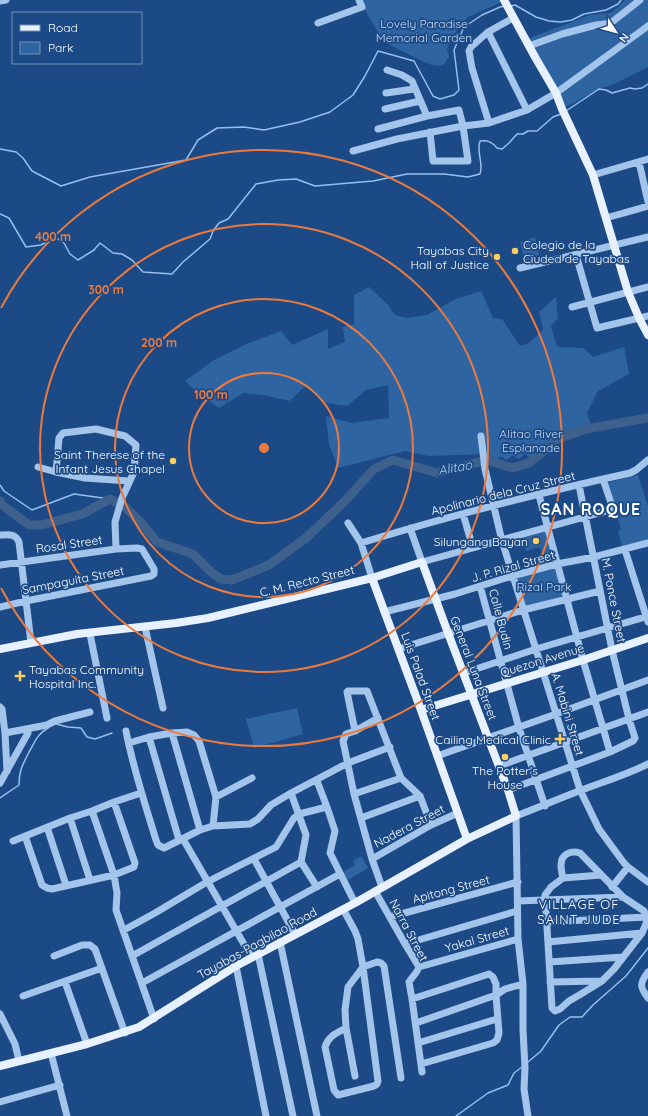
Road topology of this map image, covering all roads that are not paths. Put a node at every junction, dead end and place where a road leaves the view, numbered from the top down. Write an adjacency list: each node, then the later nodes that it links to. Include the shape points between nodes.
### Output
1 (6, 0): 5 (street)
2 (359, 0): 7 (street, via 362,7)
3 (504, 0): 6 (main road)
4 (640, 0): 10 (street, via 612,22 562,34)
5 (0, 1)
6 (513, 18): 9 (street); 10 (main road)
7 (318, 23)
8 (648, 26): 14 (street)
9 (488, 32): 17 (street); 19 (street, via 469,51)
10 (529, 46): 14 (main road)
11 (387, 70): 12 (street, via 412,81)
12 (414, 89): 13 (street); 15 (street)
13 (386, 93)
14 (556, 93): 17 (street); 26 (main road)
15 (420, 101): 16 (street); 18 (street)
16 (385, 108)
17 (527, 110): 19 (street)
18 (427, 116): 20 (street, via 459,110); 21 (street)
19 (489, 123): 20 (street)
20 (463, 126): 22 (street); 22 (street, via 468,161 433,161)
21 (378, 129)
22 (430, 132): 23 (street)
23 (353, 151)
24 (648, 159): 25 (street)
25 (639, 162): 26 (street); 27 (street)
26 (593, 175): 29 (main road)
27 (648, 202)
28 (648, 206): 29 (street)
29 (606, 218): 31 (main road)
30 (648, 237): 31 (street)
31 (614, 245): 32 (street); 35 (main road)
32 (576, 255): 33 (street); 36 (street)
33 (520, 268)
34 (648, 287): 35 (street)
35 (628, 292): 36 (street); 39 (main road)
36 (590, 302): 37 (street); 39 (street, via 597,328)
37 (572, 307)
38 (648, 316): 39 (street)
39 (639, 318): 40 (main road)
40 (648, 335)
41 (481, 436): 49 (street, A. Mabini Street)
42 (648, 460): 45 (street, Apolinario dela Cruz Street, via 630,473)
43 (38, 467): 44 (street)
44 (56, 472): 46 (street, via 85,478); 46 (street, via 60,435 96,429 125,436 136,445 134,472)
45 (603, 479): 47 (street, Apolinario dela Cruz Street); 51 (street, C. M. Recto Street, via 612,509)
46 (129, 481): 60 (street, via 115,522)
47 (579, 485): 48 (street, Apolinario dela Cruz Street); 51 (street, M. Ponce Street)
48 (539, 495): 49 (street, Apolinario dela Cruz Street); 54 (street)
49 (493, 506): 50 (street, Apolinario dela Cruz Street); 56 (street, A. Mabini Street)
50 (463, 514): 53 (street, Apolinario dela Cruz Street); 59 (street)
51 (586, 517): 54 (street, C. M. Recto Street); 62 (street, M. Ponce Street)
52 (348, 523): 57 (street, Luis Palad Street)
53 (410, 528): 57 (street, Apolinario dela Cruz Street); 64 (street, General Luna Street)
54 (548, 528): 56 (street, C. M. Recto Street); 65 (street)
55 (0, 535): 63 (street, via 17,537)
56 (502, 541): 59 (street, C. M. Recto Street); 68 (street, A. Mabini Street)
57 (361, 543): 69 (street, Luis Palad Street)
58 (648, 543): 61 (street, J. P. Rizal Street)
59 (473, 548): 64 (street, C. M. Recto Street)
60 (116, 549): 63 (street, Rosal Street); 67 (street, Rosal Street, via 142,549 154,570)
61 (626, 550): 62 (street, J. P. Rizal Street); 78 (street)
62 (594, 557): 65 (street, J. P. Rizal Street); 71 (street, M. Ponce Street)
63 (21, 562): 66 (street, Rosal Street); 74 (street)
64 (422, 562): 69 (main road, C. M. Recto Street); 72 (main road, General Luna Street)
65 (557, 564): 68 (street, J. P. Rizal Street); 73 (street)
66 (0, 565)
67 (151, 576): 74 (street, Sampaguita Street)
68 (512, 576): 70 (street, J. P. Rizal Street); 76 (street, A. Mabini Street)
69 (372, 578): 77 (main road, Luis Palad Street); 80 (main road, C. M. Recto Street, via 208,618)
70 (480, 586): 72 (street, J. P. Rizal Street); 79 (street, Calle Budin)
71 (600, 591): 73 (street); 81 (street, M. Ponce Street)
72 (435, 599): 77 (street, J. P. Rizal Street); 82 (main road, General Luna Street)
73 (566, 599): 76 (street); 84 (street)
74 (26, 600): 75 (street, Sampaguita Street); 86 (street)
75 (0, 607)
76 (523, 610): 79 (street); 88 (street, A. Mabini Street)
77 (384, 612): 87 (main road, Luis Palad Street)
78 (647, 618): 81 (street)
79 (489, 620): 82 (street); 92 (street, Calle Budin)
80 (146, 627): 83 (main road, C. M. Recto Street); 101 (street)
81 (608, 628): 84 (street); 90 (street, M. Ponce Street)
82 (448, 633): 87 (street); 94 (main road, General Luna Street)
83 (90, 634): 86 (main road, C. M. Recto Street); 106 (street)
84 (577, 637): 88 (street); 91 (street)
85 (648, 638): 90 (main road, Quezon Avenue)
86 (31, 643): 89 (main road, C. M. Recto Street)
87 (398, 649): 102 (main road, Luis Palad Street)
88 (536, 649): 92 (street); 93 (street, A. Mabini Street)
89 (0, 650)
90 (612, 650): 91 (main road, Quezon Avenue); 97 (street, M. Ponce Street)
91 (583, 660): 93 (main road, Quezon Avenue); 99 (street)
92 (501, 661): 94 (street); 96 (street, Calle Budin)
93 (544, 672): 96 (main road, Quezon Avenue); 105 (street, A. Mabini Street)
94 (464, 673): 98 (main road, General Luna Street)
95 (648, 680): 97 (street)
96 (507, 683): 98 (main road, Quezon Avenue); 109 (street, Calle Budin)
97 (622, 690): 99 (street); 108 (street, M. Ponce Street)
98 (471, 694): 102 (main road, Quezon Avenue); 117 (main road, General Luna Street)
99 (595, 700): 105 (street); 110 (street)
100 (0, 707): 114 (street)
101 (163, 708)
102 (421, 710): 122 (main road, Luis Palad Street)
103 (90, 712): 111 (street)
104 (648, 712): 108 (street)
105 (556, 714): 109 (street); 118 (street, A. Mabini Street)
106 (107, 718)
107 (378, 718): 112 (street); 112 (street, via 368,691 348,691); 120 (street)
108 (628, 719): 110 (street); 121 (street, M. Ponce Street, via 634,740)
109 (519, 728): 117 (street); 123 (street, Calle Budin)
110 (603, 728): 118 (street); 121 (street)
111 (28, 729): 114 (street); 128 (street)
112 (355, 730): 124 (street, Narra Street, via 346,734 343,741)
113 (126, 731): 119 (street)
114 (5, 733): 128 (street)
115 (172, 733): 116 (street); 140 (street, via 187,732 199,741); 153 (street)
116 (149, 738): 119 (street); 156 (street)
117 (488, 739): 122 (street); 126 (main road, General Luna Street)
118 (564, 742): 123 (street); 127 (street, A. Mabini Street)
119 (128, 744): 136 (street)
120 (390, 747): 124 (street); 130 (street)
121 (610, 752): 127 (street)
122 (437, 756): 145 (main road, Luis Palad Street)
123 (528, 756): 126 (street); 131 (street, Calle Budin)
124 (348, 763): 132 (street); 138 (street, Narra Street)
125 (648, 764): 135 (street)
126 (499, 766): 134 (main road, General Luna Street)
127 (572, 766): 131 (street); 135 (street, A. Mabini Street)
128 (7, 771): 133 (street)
129 (252, 778): 140 (street)
130 (401, 778): 138 (street); 139 (street)
131 (536, 779): 134 (street); 142 (street, Calle Budin)
132 (317, 781): 137 (street); 143 (street)
133 (0, 783)
134 (508, 790): 147 (main road, General Luna Street)
135 (580, 790): 142 (street); 161 (street, A. Mabini Street, via 599,829)
136 (141, 793): 141 (street); 156 (street, via 158,845 164,848)
137 (291, 794): 146 (street); 151 (street, via 271,805 250,824)
138 (354, 794): 149 (street, Narra Street)
139 (420, 796): 149 (street); 150 (street)
140 (216, 797): 151 (street)
141 (114, 802): 144 (street); 163 (street, via 135,862 134,867)
142 (545, 806): 147 (street)
143 (327, 807): 146 (street); 162 (street, via 335,831 330,853)
144 (92, 811): 148 (street); 163 (street)
145 (458, 813): 150 (street, Nadera Street); 157 (main road, Luis Palad Street)
146 (299, 814): 158 (street, via 276,847); 160 (street, via 306,835)
147 (516, 816): 157 (main road, Tayabas-Pagbilao Road); 169 (street)
148 (70, 818): 152 (street); 166 (street)
149 (361, 818): 159 (street, Narra Street)
150 (431, 825): 159 (street, Nadera Street)
151 (213, 826): 153 (street)
152 (47, 827): 154 (street); 171 (street)
153 (200, 830): 156 (street)
154 (25, 836): 155 (street); 171 (street, via 42,885 52,889)
155 (13, 840)
156 (181, 840): 168 (street)
157 (467, 840): 174 (main road, Tayabas-Pagbilao Road)
158 (254, 859): 167 (street); 168 (street)
159 (372, 859): 174 (street, Narra Street)
160 (301, 862): 167 (street); 172 (street)
161 (628, 867): 170 (street, A. Mabini Street); 173 (street)
162 (340, 874): 172 (street); 178 (street)
163 (114, 875): 166 (street); 186 (street, via 116,910)
164 (601, 875): 165 (street); 165 (street, via 580,853 569,852 562,859); 173 (street)
165 (563, 878): 176 (street, via 547,890)
166 (90, 880): 171 (street)
167 (266, 881): 179 (street); 180 (street)
168 (208, 882): 179 (street); 186 (street)
169 (518, 882): 177 (street); 183 (street, Apitong Street)
170 (648, 882)
171 (66, 885)
172 (316, 887): 180 (street)
173 (612, 887): 175 (street)
174 (379, 889): 178 (main road, Tayabas-Pagbilao Road); 183 (street, Narra Street)
175 (623, 897): 176 (street); 184 (street, via 644,911)
176 (544, 900): 177 (street); 185 (street)
177 (518, 901): 182 (street)
178 (355, 902): 181 (main road, Tayabas-Pagbilao Road)
179 (222, 906): 187 (street); 195 (street)
180 (280, 907): 187 (street); 188 (street)
181 (343, 908): 188 (main road, Tayabas-Pagbilao Road); 200 (street, via 355,931)
182 (517, 911): 190 (street); 193 (street)
183 (390, 918): 193 (street, Narra Street)
184 (647, 918): 185 (street); 189 (street)
185 (546, 922): 192 (street)
186 (124, 930): 195 (street)
187 (236, 931): 196 (street); 207 (street)
188 (295, 934): 191 (main road, Tayabas-Pagbilao Road)
189 (642, 934): 192 (street); 197 (street)
190 (518, 939): 201 (street, Yakal Street); 208 (street)
191 (280, 942): 196 (main road, Tayabas-Pagbilao Road); 233 (street)
192 (548, 942): 198 (street)
193 (405, 944): 201 (street, Narra Street)
194 (54, 956): 202 (street, via 82,945 90,945 95,949)
195 (132, 956): 207 (street)
196 (255, 956): 199 (main road, Tayabas-Pagbilao Road); 232 (street)
197 (624, 957): 198 (street); 204 (street)
198 (549, 962): 206 (street)
199 (236, 966): 214 (main road, Tayabas-Pagbilao Road); 231 (street)
200 (363, 967): 217 (street, via 348,987); 217 (street, via 378,1082 374,1086 338,1095 334,1090 325,1047 330,1037); 227 (street, via 377,962 384,966)
201 (419, 967): 212 (street, Narra Street, via 409,982)
202 (102, 968): 205 (street); 218 (street)
203 (648, 972): 211 (street, via 641,984)
204 (602, 981): 206 (street); 206 (street, via 555,1011 552,1008)
205 (65, 982): 210 (street); 220 (street)
206 (550, 982)
207 (142, 983): 214 (street)
208 (523, 984): 209 (street, via 505,989); 234 (street, via 524,1089)
209 (496, 995): 212 (street, via 496,984 489,974); 215 (street); 216 (street)
210 (23, 996)
211 (648, 998)
212 (412, 999): 216 (street, Narra Street)
213 (0, 1014): 222 (street, via 15,1044)
214 (154, 1019): 218 (main road, Tayabas-Pagbilao Road)
215 (497, 1019): 219 (street); 223 (street, via 499,1033 493,1043)
216 (416, 1023): 219 (street, Narra Street)
217 (346, 1028): 226 (street)
218 (125, 1033): 220 (main road, Tayabas-Pagbilao Road)
219 (418, 1043): 223 (street, Narra Street)
220 (87, 1044): 221 (main road, Tayabas-Pagbilao Road)
221 (51, 1053): 222 (main road, Tayabas-Pagbilao Road); 228 (street)
222 (19, 1061): 224 (main road, Tayabas-Pagbilao Road)
223 (421, 1064): 225 (street, Narra Street)
224 (0, 1066)
225 (422, 1072)
226 (355, 1076)
227 (401, 1078)
228 (60, 1085): 229 (street); 230 (street)
229 (0, 1102)
230 (67, 1116)
231 (266, 1116)
232 (293, 1116)
233 (317, 1116)
234 (528, 1116)

